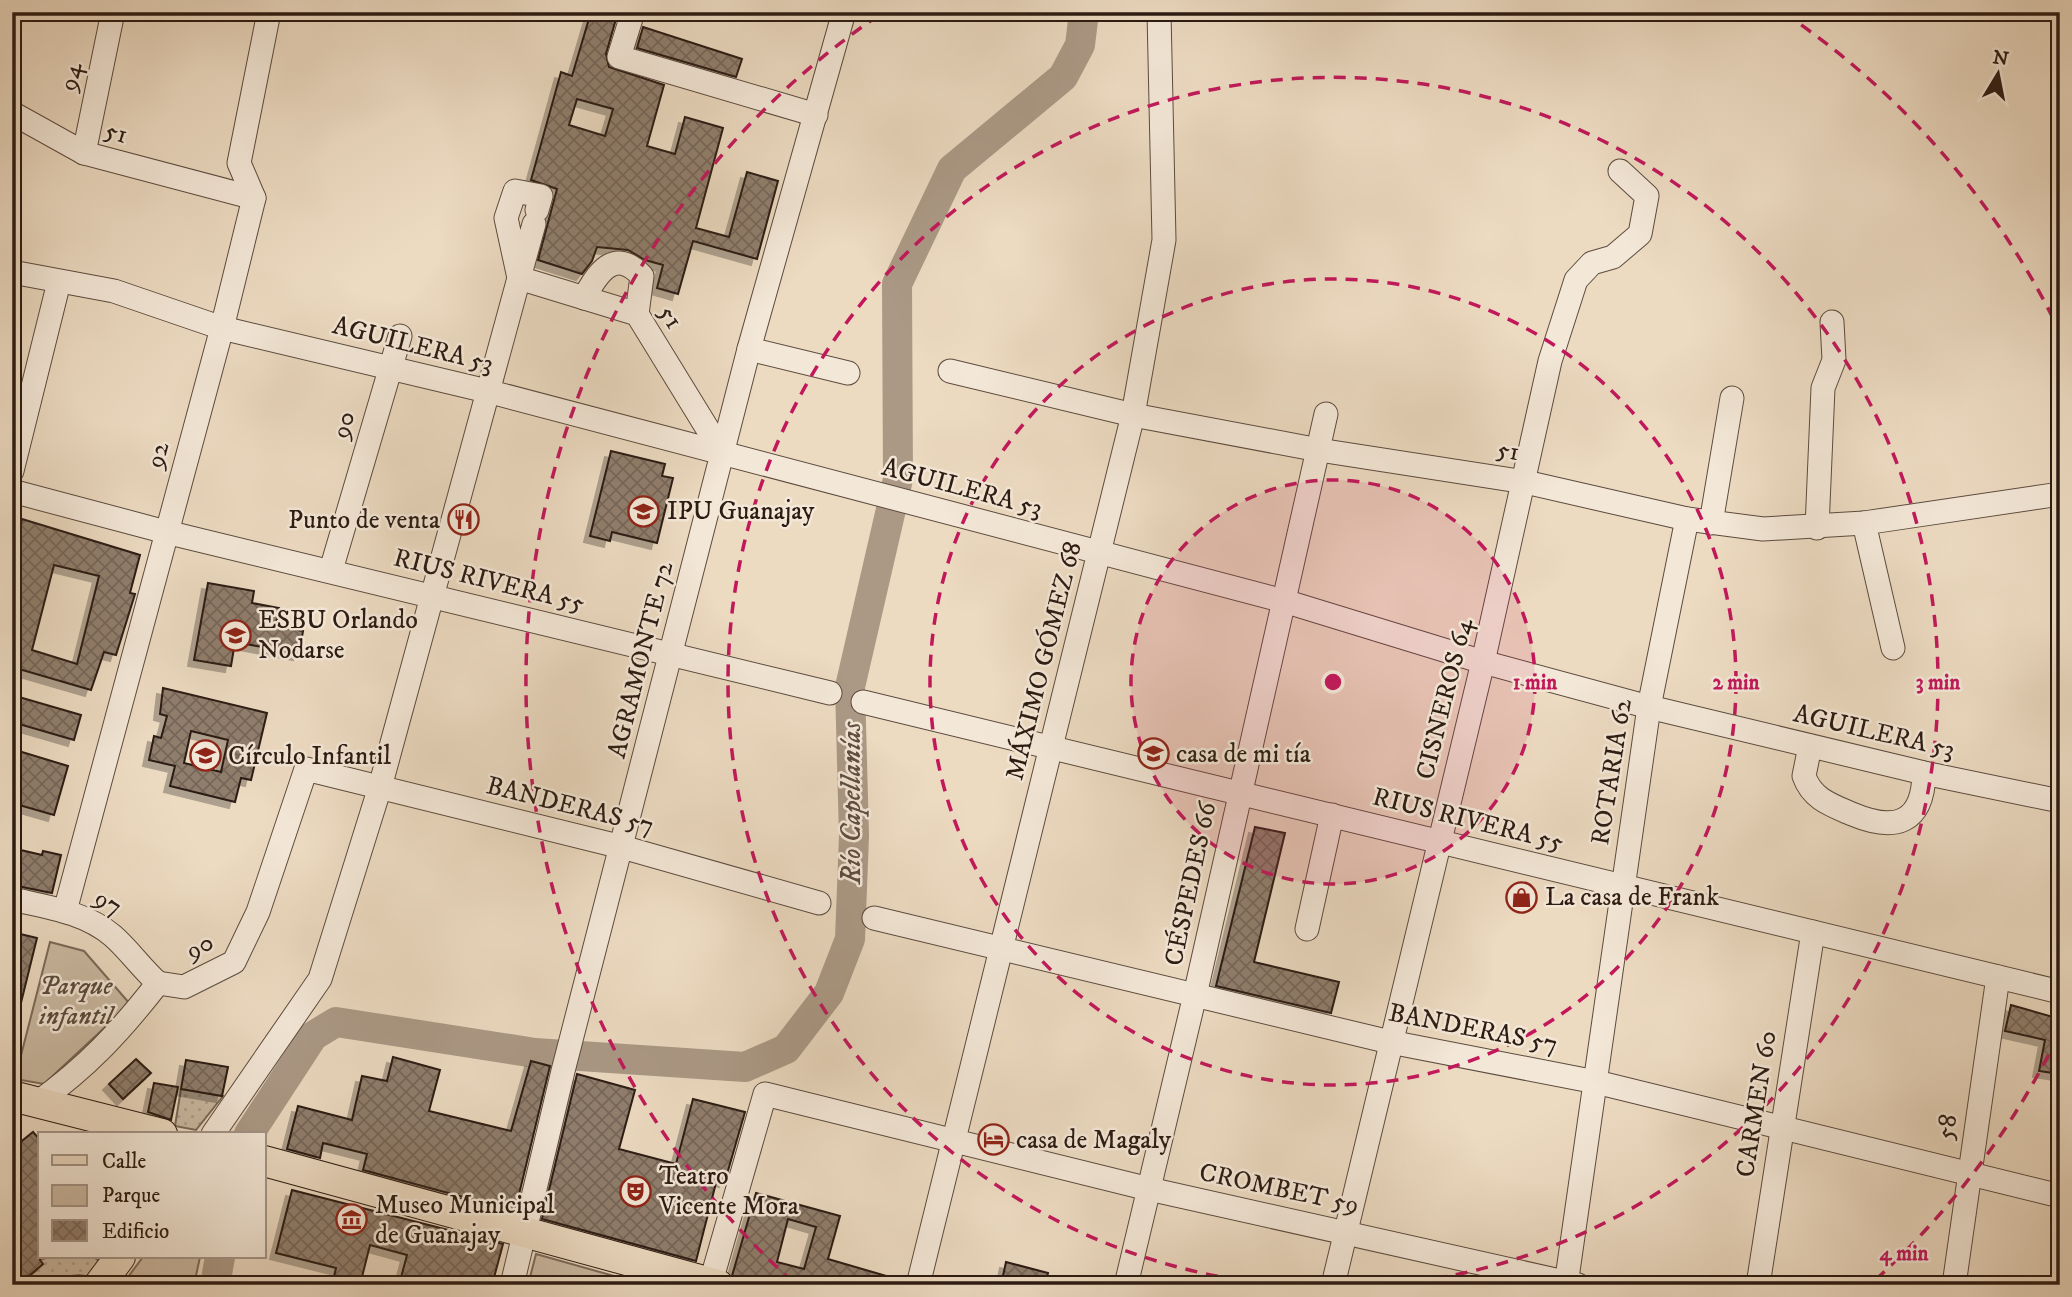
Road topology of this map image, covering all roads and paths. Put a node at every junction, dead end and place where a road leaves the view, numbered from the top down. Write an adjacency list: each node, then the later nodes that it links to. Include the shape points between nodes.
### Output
1 (113, 12): 8 (street, 94)
2 (269, 12): 10 (street, via 239,163)
3 (633, 12): 7 (street, via 619,57)
4 (844, 12): 7 (street, AGRAMONTE 72)
5 (1158, 12): 26 (street, MÁXIMO GÓMEZ 68, via 1164,240)
6 (12, 113): 8 (street, 51)
7 (816, 115): 19 (street, AGRAMONTE 72)
8 (84, 153): 10 (street, 51)
9 (1620, 171): 30 (street, CISNEROS 64, via 1647,196 1640,234 1613,257 1592,263 1576,279 1550,361)
10 (254, 198): 17 (street, 92)
11 (12, 272): 13 (street, AGUILERA 53)
12 (519, 278): 12 (street, via 506,218 515,191 541,196); 14 (street, 51); 23 (street)
13 (59, 282): 17 (street, AGUILERA 53, via 114,291); 29 (street)
14 (584, 298): 15 (street, 51); 15 (street, via 603,267 634,267 642,276)
15 (637, 314): 28 (street, 51)
16 (1832, 322): 36 (street, via 1834,360 1823,388)
17 (222, 328): 20 (street, AGUILERA 53); 37 (street, 92)
18 (400, 336): 20 (street, 90)
19 (749, 349): 22 (street); 28 (street, AGRAMONTE 72)
20 (390, 369): 23 (street, AGUILERA 53); 39 (street, 90)
21 (950, 371): 26 (street, 51)
22 (848, 373)
23 (487, 391): 28 (street, AGUILERA 53); 40 (street)
24 (1731, 398): 34 (street)
25 (1326, 414): 27 (street, CÉSPEDES 66)
26 (1133, 415): 27 (street, 51); 38 (street, MÁXIMO GÓMEZ 68)
27 (1319, 450): 30 (street, 51); 41 (street, CÉSPEDES 66)
28 (723, 454): 38 (street, AGUILERA 53); 43 (street, AGRAMONTE 72)
29 (12, 471)
30 (1525, 482): 33 (street, 51); 44 (street, CISNEROS 64)
31 (12, 491): 37 (street, RIUS RIVERA 55)
32 (2060, 494): 35 (street, 51)
33 (1687, 519): 34 (street, 51); 47 (street, ROTARIA 62)
34 (1711, 523): 36 (street, 51, via 1763,529)
35 (1864, 523): 36 (street, 51); 42 (street)
36 (1817, 528)
37 (166, 531): 39 (street, RIUS RIVERA 55); 61 (street, 92)
38 (1099, 554): 41 (street, AGUILERA 53); 49 (street, MÁXIMO GÓMEZ 68)
39 (331, 570): 40 (street, RIUS RIVERA 55)
40 (432, 596): 43 (street, RIUS RIVERA 55); 52 (street)
41 (1284, 601): 44 (street, AGUILERA 53); 53 (street, CÉSPEDES 66)
42 (1893, 648)
43 (671, 654): 45 (street, RIUS RIVERA 55); 57 (street, AGRAMONTE 72)
44 (1483, 662): 47 (street, AGUILERA 53); 56 (street, CISNEROS 64)
45 (830, 693)
46 (863, 702): 49 (street, RIUS RIVERA 55)
47 (1649, 707): 48 (street, AGUILERA 53); 58 (street, ROTARIA 62)
48 (1810, 746): 51 (street, AGUILERA 53); 51 (street, via 1804,776 1817,798 1884,825 1898,823 1922,802)
49 (1051, 747): 53 (street, RIUS RIVERA 55); 65 (street, MÁXIMO GÓMEZ 68)
50 (306, 769): 52 (street, BANDERAS 57); 67 (street, 90, via 258,912 234,962 184,987)
51 (1924, 774): 54 (street, AGUILERA 53)
52 (380, 787): 57 (street, BANDERAS 57); 75 (street, via 320,979)
53 (1240, 793): 55 (street, RIUS RIVERA 55); 69 (street, CÉSPEDES 66)
54 (2060, 801)
55 (1332, 816): 56 (street, RIUS RIVERA 55); 63 (street)
56 (1438, 841): 58 (street, RIUS RIVERA 55); 70 (street, CISNEROS 64)
57 (622, 847): 60 (street, BANDERAS 57); 82 (street, AGRAMONTE 72)
58 (1623, 886): 64 (street, RIUS RIVERA 55); 71 (street, ROTARIA 62)
59 (12, 899): 61 (street, 97)
60 (819, 903)
61 (65, 911): 67 (street, 97, via 113,936)
62 (874, 918): 65 (street, BANDERAS 57)
63 (1307, 929)
64 (1813, 932): 66 (street, RIUS RIVERA 55); 73 (street, CARMEN 60)
65 (1002, 948): 69 (street, BANDERAS 57); 76 (street, MÁXIMO GÓMEZ 68)
66 (1998, 977): 68 (street, RIUS RIVERA 55); 78 (street, 58)
67 (158, 984): 72 (street, via 116,1038 73,1077)
68 (2060, 992)
69 (1195, 995): 70 (street, BANDERAS 57); 79 (street, CÉSPEDES 66)
70 (1390, 1042): 71 (street, BANDERAS 57); 81 (street, CISNEROS 64)
71 (1596, 1082): 73 (street, BANDERAS 57); 85 (street, ROTARIA 62)
72 (25, 1099): 74 (main road)
73 (1781, 1127): 78 (street, BANDERAS 57); 91 (street, CARMEN 60)
74 (154, 1132)
75 (214, 1132)
76 (954, 1141): 79 (street, CROMBET 59); 84 (street, CROMBET 59, via 765,1094); 88 (street, MÁXIMO GÓMEZ 68)
77 (268, 1162): 82 (main road)
78 (1969, 1172): 80 (street, BANDERAS 57); 92 (street, 58)
79 (1149, 1189): 81 (street, CROMBET 59); 89 (street, CÉSPEDES 66)
80 (2060, 1196)
81 (1347, 1232): 85 (street, CROMBET 59); 90 (street, CISNEROS 64)
82 (525, 1237): 84 (main road); 87 (street, AGRAMONTE 72)
83 (119, 1258): 86 (main road)
84 (713, 1283)
85 (1570, 1284)
86 (99, 1285)
87 (512, 1285)
88 (918, 1285)
89 (1126, 1285)
90 (1333, 1285)
91 (1758, 1285)
92 (1954, 1285)

